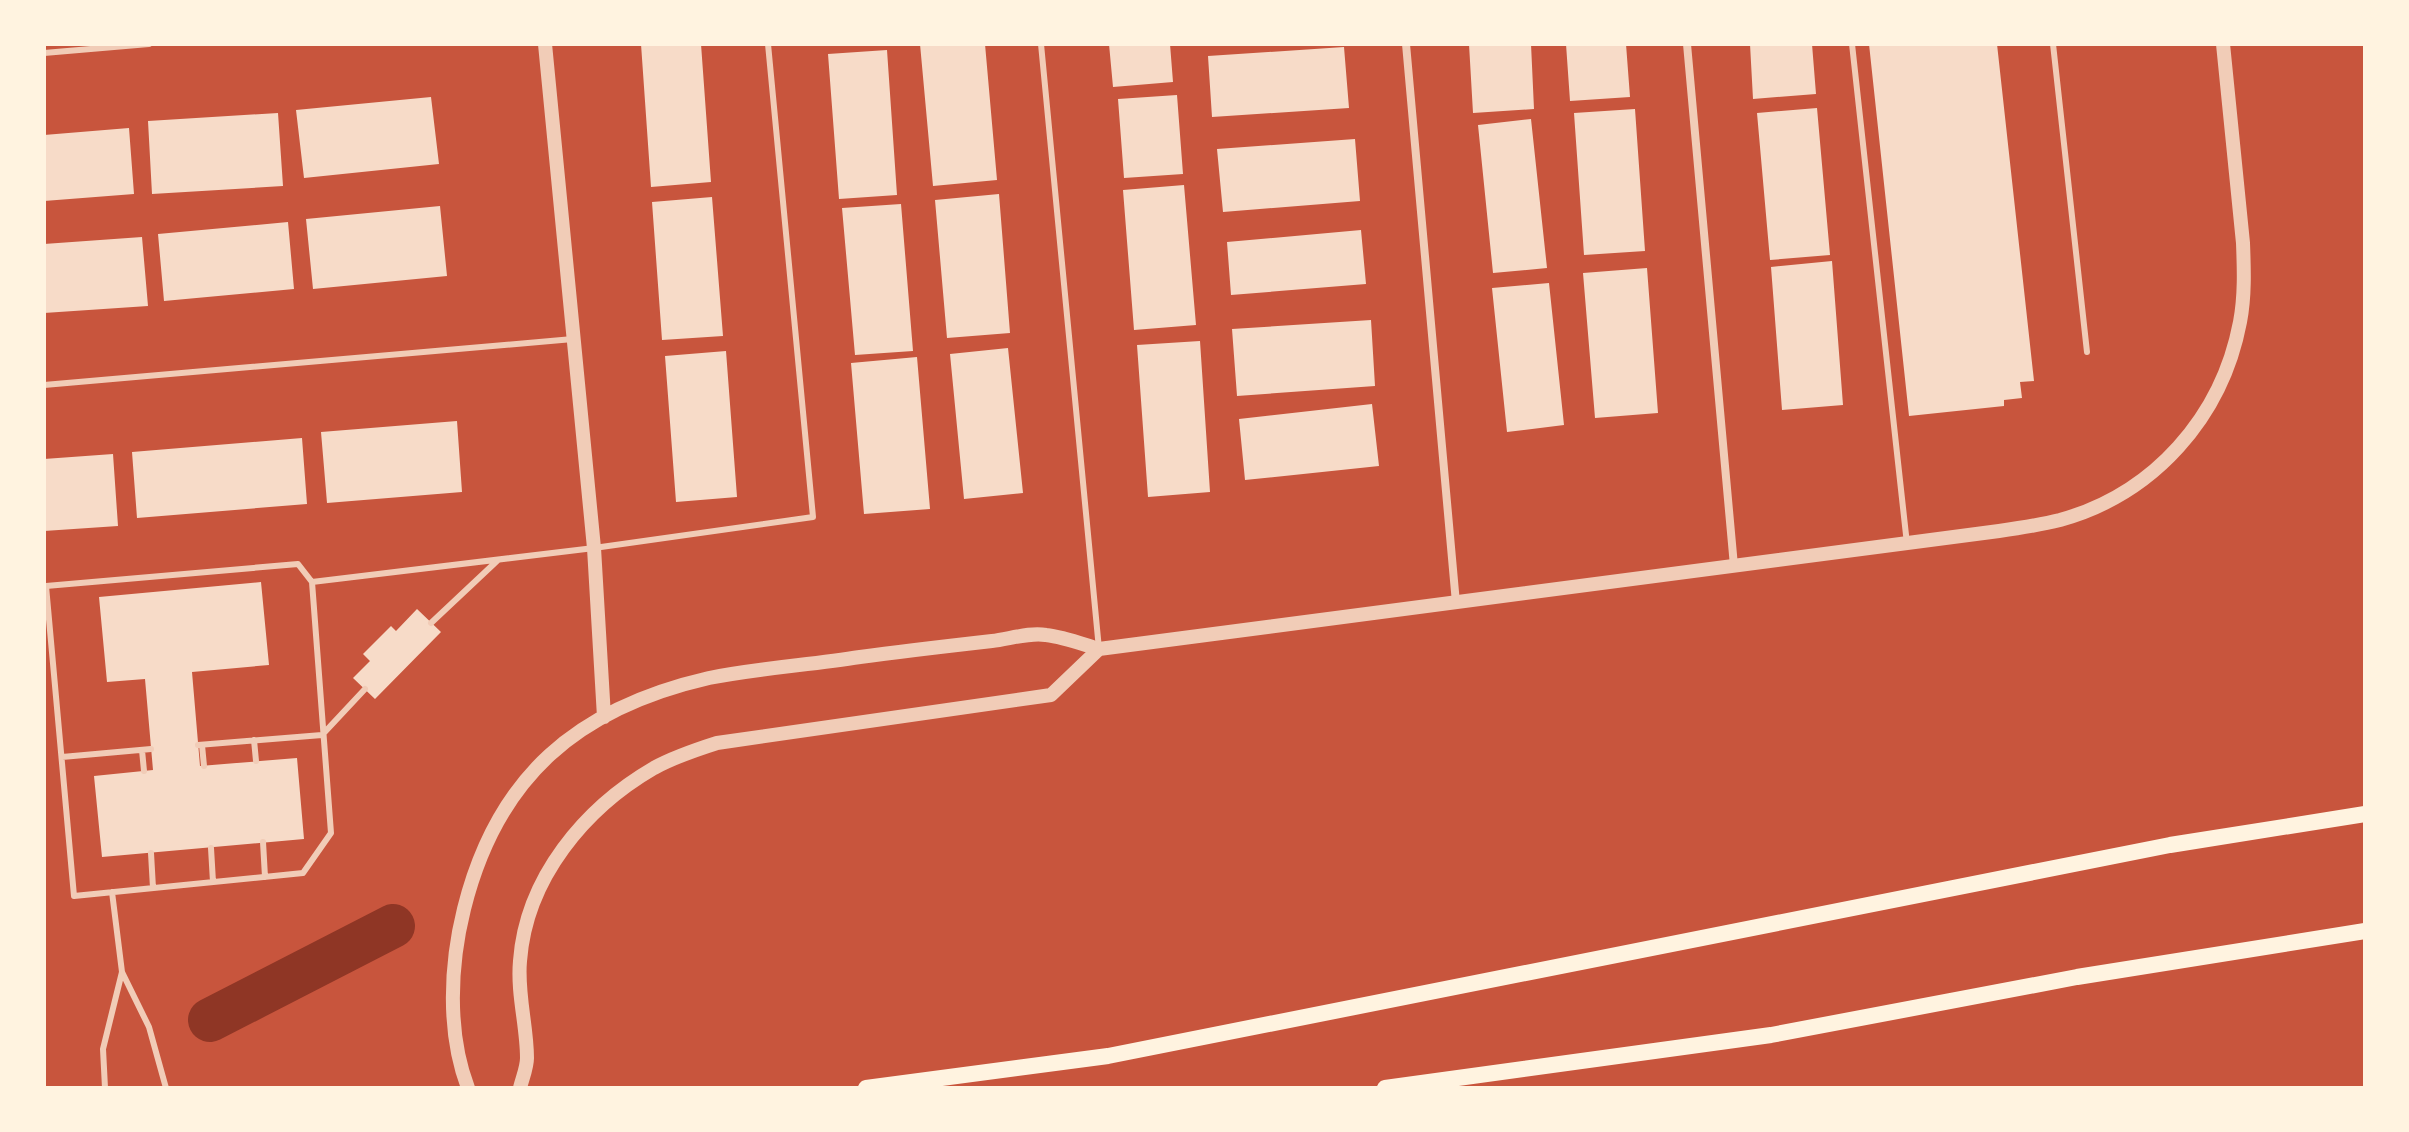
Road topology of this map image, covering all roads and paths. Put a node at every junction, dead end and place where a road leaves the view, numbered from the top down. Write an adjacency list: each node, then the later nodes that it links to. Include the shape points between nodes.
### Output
1 (149, 44): 10 (lane)
2 (545, 44): 11 (street)
3 (768, 44): 15 (lane, via 813,517)
4 (1041, 44): 21 (lane)
5 (1406, 44): 19 (street)
6 (1687, 44): 17 (street)
7 (1852, 44): 14 (lane)
8 (2053, 44): 12 (lane)
9 (2223, 44): 14 (street, via 2244,275 2240,322 2211,403 2160,466 2120,494 2029,527)
10 (44, 53)
11 (573, 339): 13 (lane); 15 (street)
12 (2087, 352)
13 (44, 385)
14 (1907, 544): 17 (street)
15 (594, 548): 16 (lane); 23 (street)
16 (498, 560): 18 (lane); 20 (lane)
17 (1734, 566): 19 (street)
18 (312, 582): 24 (lane); 28 (lane, via 298,564 46,586)
19 (1456, 603): 21 (street)
20 (431, 623)
21 (1099, 649): 23 (street, via 1044,634 884,654 712,678 636,701); 45 (street, via 1051,695 717,743 656,767 629,785 567,843 527,923 520,984 527,1060)
22 (365, 689): 24 (lane)
23 (604, 717): 44 (street, via 552,752 521,785 483,846 456,957 458,1062)
24 (322, 735): 25 (lane); 36 (lane, via 331,833 303,873)
25 (254, 740): 29 (lane); 30 (lane, via 200,745)
26 (151, 749): 27 (lane)
27 (142, 750): 28 (lane); 31 (lane)
28 (62, 757): 39 (lane, via 74,896)
29 (256, 761)
30 (204, 766)
31 (144, 771)
32 (2365, 814): 46 (main road, via 2170,845 1108,1056)
33 (263, 842): 36 (lane)
34 (211, 848): 37 (lane)
35 (151, 853): 38 (lane)
36 (265, 877): 37 (lane)
37 (213, 882): 38 (lane)
38 (153, 888): 39 (lane)
39 (112, 892): 41 (lane)
40 (2365, 931): 47 (main road, via 2077,977 1771,1035)
41 (122, 972): 42 (lane, via 103,1049); 43 (lane, via 149,1027)
42 (105, 1088)
43 (166, 1088)
44 (468, 1088)
45 (520, 1088)
46 (866, 1088)
47 (1385, 1088)

